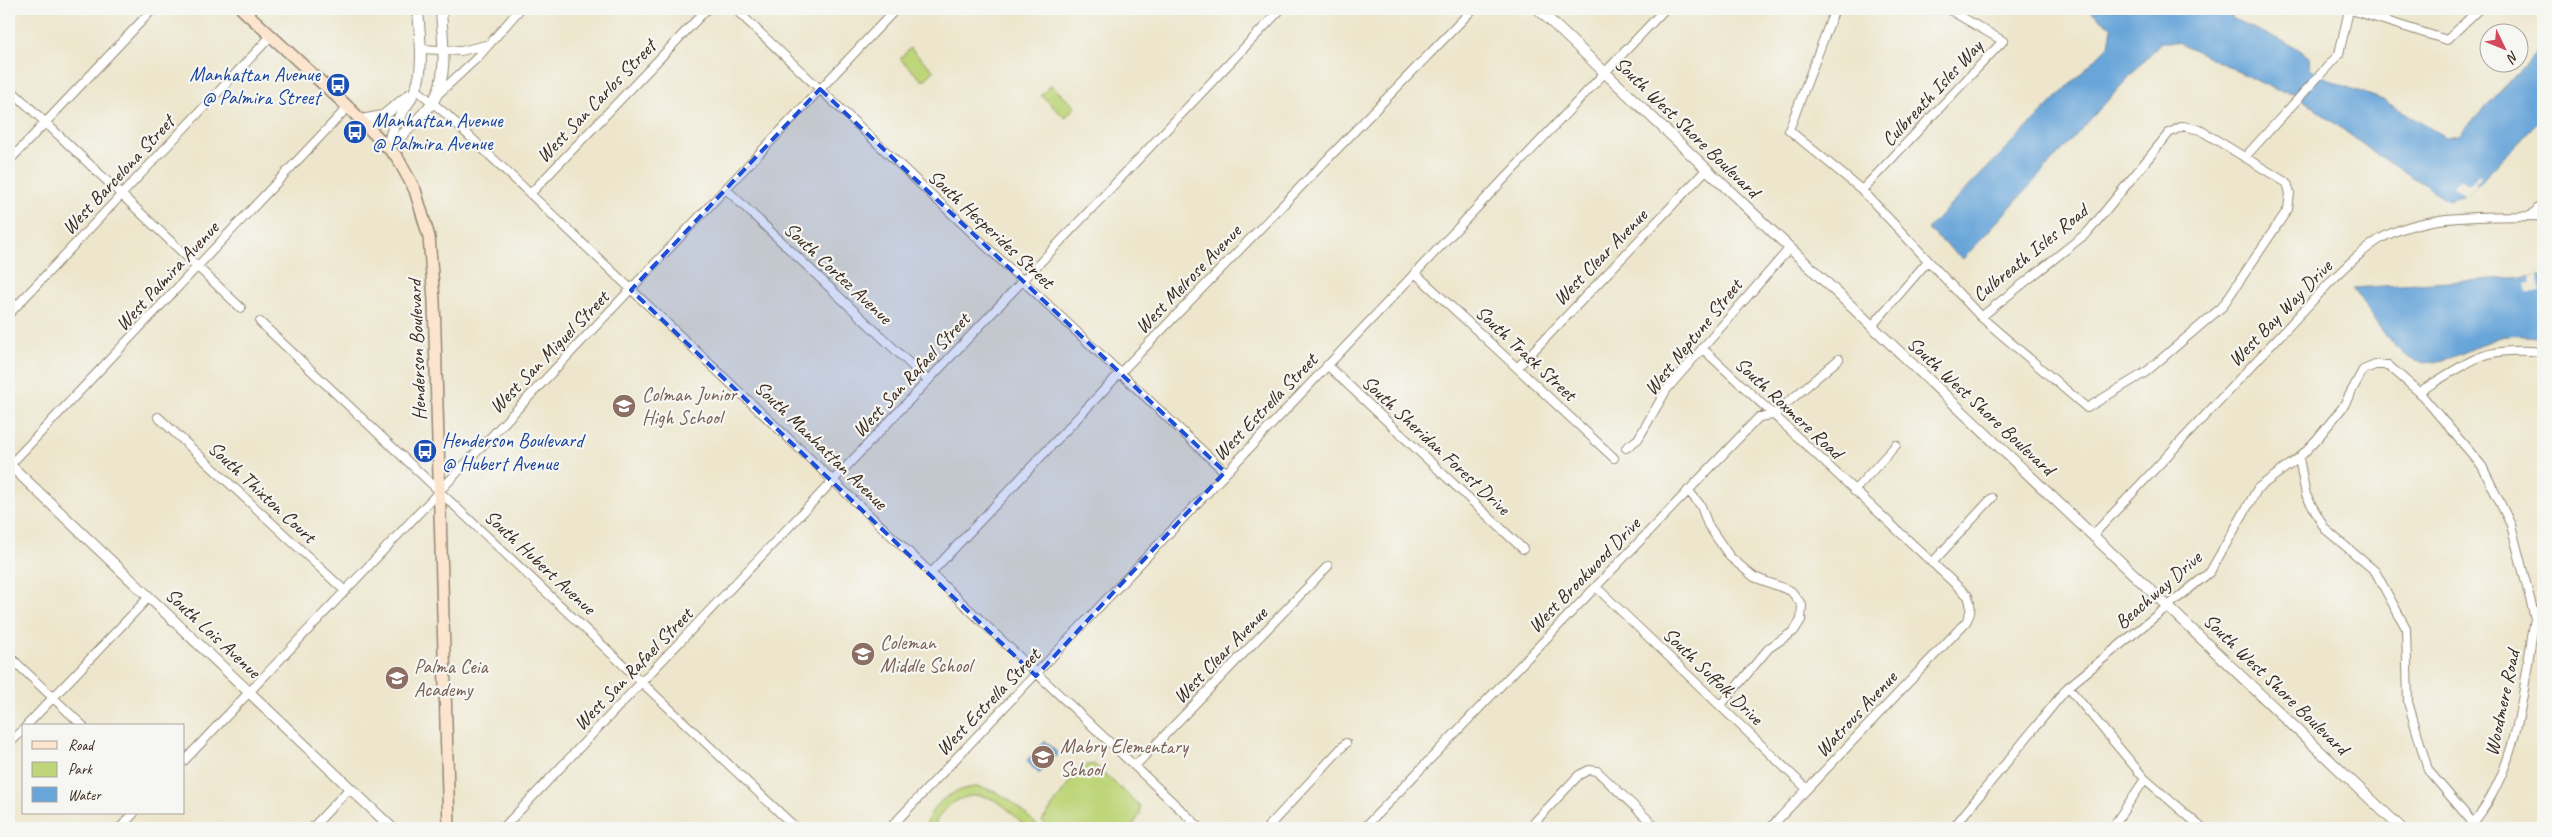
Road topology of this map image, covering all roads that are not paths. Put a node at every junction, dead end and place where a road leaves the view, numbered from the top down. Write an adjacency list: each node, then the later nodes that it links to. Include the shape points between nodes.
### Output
1 (153, 9): 28 (street)
2 (242, 9): 17 (main road)
3 (418, 9): 19 (street)
4 (441, 9): 20 (street)
5 (520, 9): 18 (street)
6 (707, 9): 35 (street, West San Carlos Street)
7 (735, 9): 24 (street, South Hesperides Street)
8 (896, 9): 24 (street, West San Miguel Street)
9 (1281, 9): 44 (street, West San Rafael Street)
10 (1473, 9): 56 (street, West Melrose Avenue)
11 (1538, 9): 21 (street, South West Shore Boulevard)
12 (1665, 9): 21 (street, West Estrella Street)
13 (1835, 9): 34 (street, Culbreath Isles Road, via 1789,130)
14 (1950, 9): 34 (street, Culbreath Isles Way, via 2003,41)
15 (2348, 9): 16 (street, via 2447,40); 30 (street, via 2339,54)
16 (2479, 9)
17 (271, 36): 26 (main road); 36 (street, West Barcelona Street)
18 (486, 45): 20 (street, via 471,50); 25 (street)
19 (420, 49): 20 (street); 23 (street)
20 (443, 50): 25 (street, via 440,80)
21 (1605, 72): 32 (street, South West Shore Boulevard); 43 (street, West Estrella Street)
22 (9, 88): 28 (street)
23 (416, 89): 25 (street, South Manhattan Avenue); 27 (street, via 383,116); 29 (street, via 391,131)
24 (820, 89): 33 (street, West San Miguel Street); 44 (street, South Hesperides Street)
25 (433, 100): 29 (street); 35 (street, South Manhattan Avenue)
26 (348, 108): 27 (main road); 42 (street, West Palmira Avenue)
27 (360, 120): 29 (main road)
28 (45, 123): 31 (street); 36 (street)
29 (389, 148): 68 (main road, Henderson Boulevard, via 415,190 432,255)
30 (2246, 157): 48 (street, Culbreath Isles Road, via 2200,130 2183,126 2170,133 2088,232); 48 (street, Culbreath Isles Road, via 2287,183 2290,193 2288,209 2222,307 2146,372 2087,408)
31 (9, 161)
32 (1707, 169): 40 (street, South West Shore Boulevard); 55 (street, West Clear Avenue)
33 (726, 189): 45 (street, West San Miguel Street); 57 (street, South Cortez Avenue)
34 (1862, 190): 41 (street, Culbreath Isles Road)
35 (530, 194): 45 (street, South Manhattan Avenue)
36 (121, 195): 42 (street); 47 (street, West Barcelona Street)
37 (2543, 203): 38 (street)
38 (2531, 216): 39 (street, West Bay Way Drive); 72 (street, West Bay Way Drive, via 2420,224 2381,239 2356,257)
39 (2543, 216)
40 (1788, 249): 50 (street, South West Shore Boulevard); 51 (street, West Neptune Street)
41 (1927, 262): 48 (street, Culbreath Isles Road); 50 (street)
42 (197, 267): 46 (street); 65 (street, West Palmira Avenue)
43 (1415, 273): 54 (street, West Estrella Street); 55 (street, South Trask Street)
44 (1023, 281): 56 (street, South Hesperides Street); 57 (street, West San Rafael Street)
45 (631, 290): 67 (street, South Manhattan Avenue); 68 (street, West San Miguel Street)
46 (241, 308)
47 (9, 314)
48 (1981, 318)
49 (260, 322): 68 (street, South Hubert Avenue)
50 (1871, 327): 72 (street, South West Shore Boulevard)
51 (1702, 348): 59 (street, South Roxmere Road); 62 (street, West Neptune Street, via 1667,389 1638,438)
52 (2543, 352): 58 (street, via 2512,351 2474,359)
53 (1839, 359): 59 (street, West Brookwood Drive)
54 (1327, 365): 66 (street, West Estrella Street); 73 (street, South Sheridan Forest Drive)
55 (1517, 368): 63 (street, South Trask Street)
56 (1120, 373): 66 (street, South Hesperides Street); 76 (street, West Melrose Avenue)
57 (928, 381): 67 (street, West San Rafael Street)
58 (2419, 392): 64 (street, Beachway Drive, via 2388,366 2374,365 2363,370 2343,407); 82 (street, via 2482,466 2511,525)
59 (1773, 415): 69 (street, West Brookwood Drive, via 1759,418); 70 (street, South Roxmere Road)
60 (158, 417): 78 (street, South Thixton Court)
61 (1896, 445): 70 (street)
62 (1626, 448)
63 (1614, 458)
64 (2298, 458): 80 (street, Beachway Drive, via 2258,488 2210,572); 102 (street, via 2306,495 2325,529 2375,571 2406,628 2408,702 2428,770)
65 (9, 465): 79 (street, South Lois Avenue)
66 (1225, 472): 85 (street, West Estrella Street)
67 (833, 482): 76 (street, South Manhattan Avenue); 86 (street, West San Rafael Street)
68 (440, 490): 78 (street, West San Miguel Street); 86 (street, South Hubert Avenue); 106 (main road, Henderson Boulevard)
69 (1688, 490): 77 (street, West Brookwood Drive); 90 (street, via 1701,506 1708,525 1730,557 1754,577 1791,591 1802,605 1801,620 1794,631 1769,648)
70 (1854, 490): 74 (street, South Roxmere Road)
71 (1992, 498): 74 (street)
72 (2093, 535): 80 (street, South West Shore Boulevard)
73 (1523, 549)
74 (1932, 563): 83 (street, South Roxmere Road, via 1968,596 1971,612)
75 (1328, 566): 97 (street, West Clear Avenue)
76 (930, 574): 85 (street, South Manhattan Avenue)
77 (1596, 587): 90 (street, South Suffolk Drive); 112 (street, West Brookwood Drive)
78 (345, 591): 88 (street, West San Miguel Street)
79 (149, 597): 88 (street, South Lois Avenue); 89 (street)
80 (2167, 604): 87 (street, Beachway Drive); 119 (street, South West Shore Boulevard)
81 (2543, 606): 82 (street, Woodmere Road)
82 (2535, 618): 102 (street, Woodmere Road, via 2521,709 2510,753 2498,786)
83 (1966, 622): 100 (street, Watrous Avenue)
84 (9, 656): 89 (street)
85 (1036, 676): 97 (street, South Manhattan Avenue); 109 (street, West Estrella Street)
86 (643, 682): 107 (street, West San Rafael Street); 108 (street, South Hubert Avenue)
87 (2068, 687): 98 (street); 116 (street, Beachway Drive)
88 (250, 692): 96 (street, West San Miguel Street); 99 (street, South Lois Avenue)
89 (53, 697): 91 (street); 92 (street)
90 (1720, 706): 100 (street, South Suffolk Drive)
91 (28, 724)
92 (81, 724)
93 (22, 730): 95 (street)
94 (1346, 743): 111 (street)
95 (9, 744)
96 (185, 760)
97 (1135, 766): 110 (street, South Manhattan Avenue)
98 (2145, 779): 117 (street); 118 (street)
99 (350, 788): 104 (street); 105 (street, South Lois Avenue)
100 (1807, 790): 115 (street, Watrous Avenue)
101 (133, 814): 103 (street)
102 (2471, 826)
103 (120, 828)
104 (312, 828)
105 (392, 828)
106 (449, 828)
107 (503, 828)
108 (796, 828)
109 (890, 828)
110 (1200, 828)
111 (1267, 828)
112 (1364, 828)
113 (1529, 828): 114 (street, via 1579,775 1588,770 1597,772)
114 (1657, 828)
115 (1770, 828)
116 (1952, 828)
117 (2112, 828)
118 (2202, 828)
119 (2401, 828)

